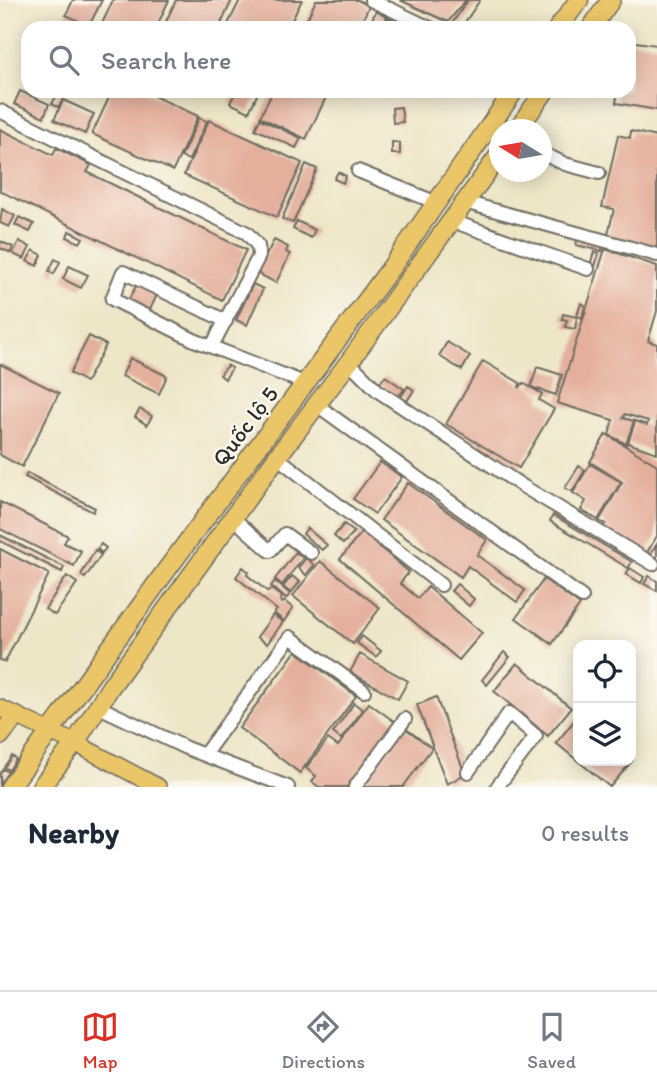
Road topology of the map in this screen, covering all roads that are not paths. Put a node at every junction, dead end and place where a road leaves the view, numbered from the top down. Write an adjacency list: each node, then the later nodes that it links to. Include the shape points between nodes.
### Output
1 (371, 0): 4 (lane)
2 (579, 0): 5 (highway)
3 (611, 0): 6 (highway)
4 (415, 21)
5 (563, 21)
6 (596, 21)
7 (509, 98): 16 (highway, Quốc lộ 5)
8 (540, 98): 10 (highway)
9 (0, 111): 20 (lane, via 247,233 258,246 259,256)
10 (525, 119)
11 (552, 158): 14 (lane)
12 (489, 168): 15 (highway, Quốc lộ 5)
13 (358, 171): 16 (lane)
14 (599, 173)
15 (464, 202): 17 (highway, Quốc lộ 5); 18 (lane)
16 (437, 203): 23 (highway, Quốc lộ 5)
17 (452, 221): 19 (lane); 22 (highway, Quốc lộ 5)
18 (657, 256)
19 (588, 269)
20 (226, 321): 21 (lane); 21 (lane, via 123,272 112,299)
21 (212, 346): 23 (lane)
22 (349, 362): 24 (highway, Quốc lộ 5); 28 (lane, via 378,391 524,487)
23 (307, 384): 35 (highway, Quốc lộ 5)
24 (317, 405): 25 (highway, Quốc lộ 5); 30 (lane)
25 (277, 457): 26 (highway, Quốc lộ 5); 29 (lane)
26 (233, 518): 27 (lane, via 270,551 285,534); 32 (highway, Quốc lộ 5)
27 (311, 552)
28 (653, 564)
29 (442, 585)
30 (582, 597)
31 (364, 691): 38 (lane, via 289,637)
32 (99, 707): 37 (highway, Quốc lộ 5); 38 (lane)
33 (8, 712): 35 (main road); 36 (highway)
34 (405, 719): 44 (lane)
35 (50, 733): 37 (main road); 40 (highway, Quốc lộ 5)
36 (0, 736)
37 (75, 743): 41 (highway, Quốc lộ 5); 42 (main road)
38 (204, 755): 43 (lane)
39 (468, 772): 45 (lane, via 509,713 536,736)
40 (10, 787)
41 (41, 787)
42 (158, 787)
43 (288, 787)
44 (355, 787)
45 (497, 787)

